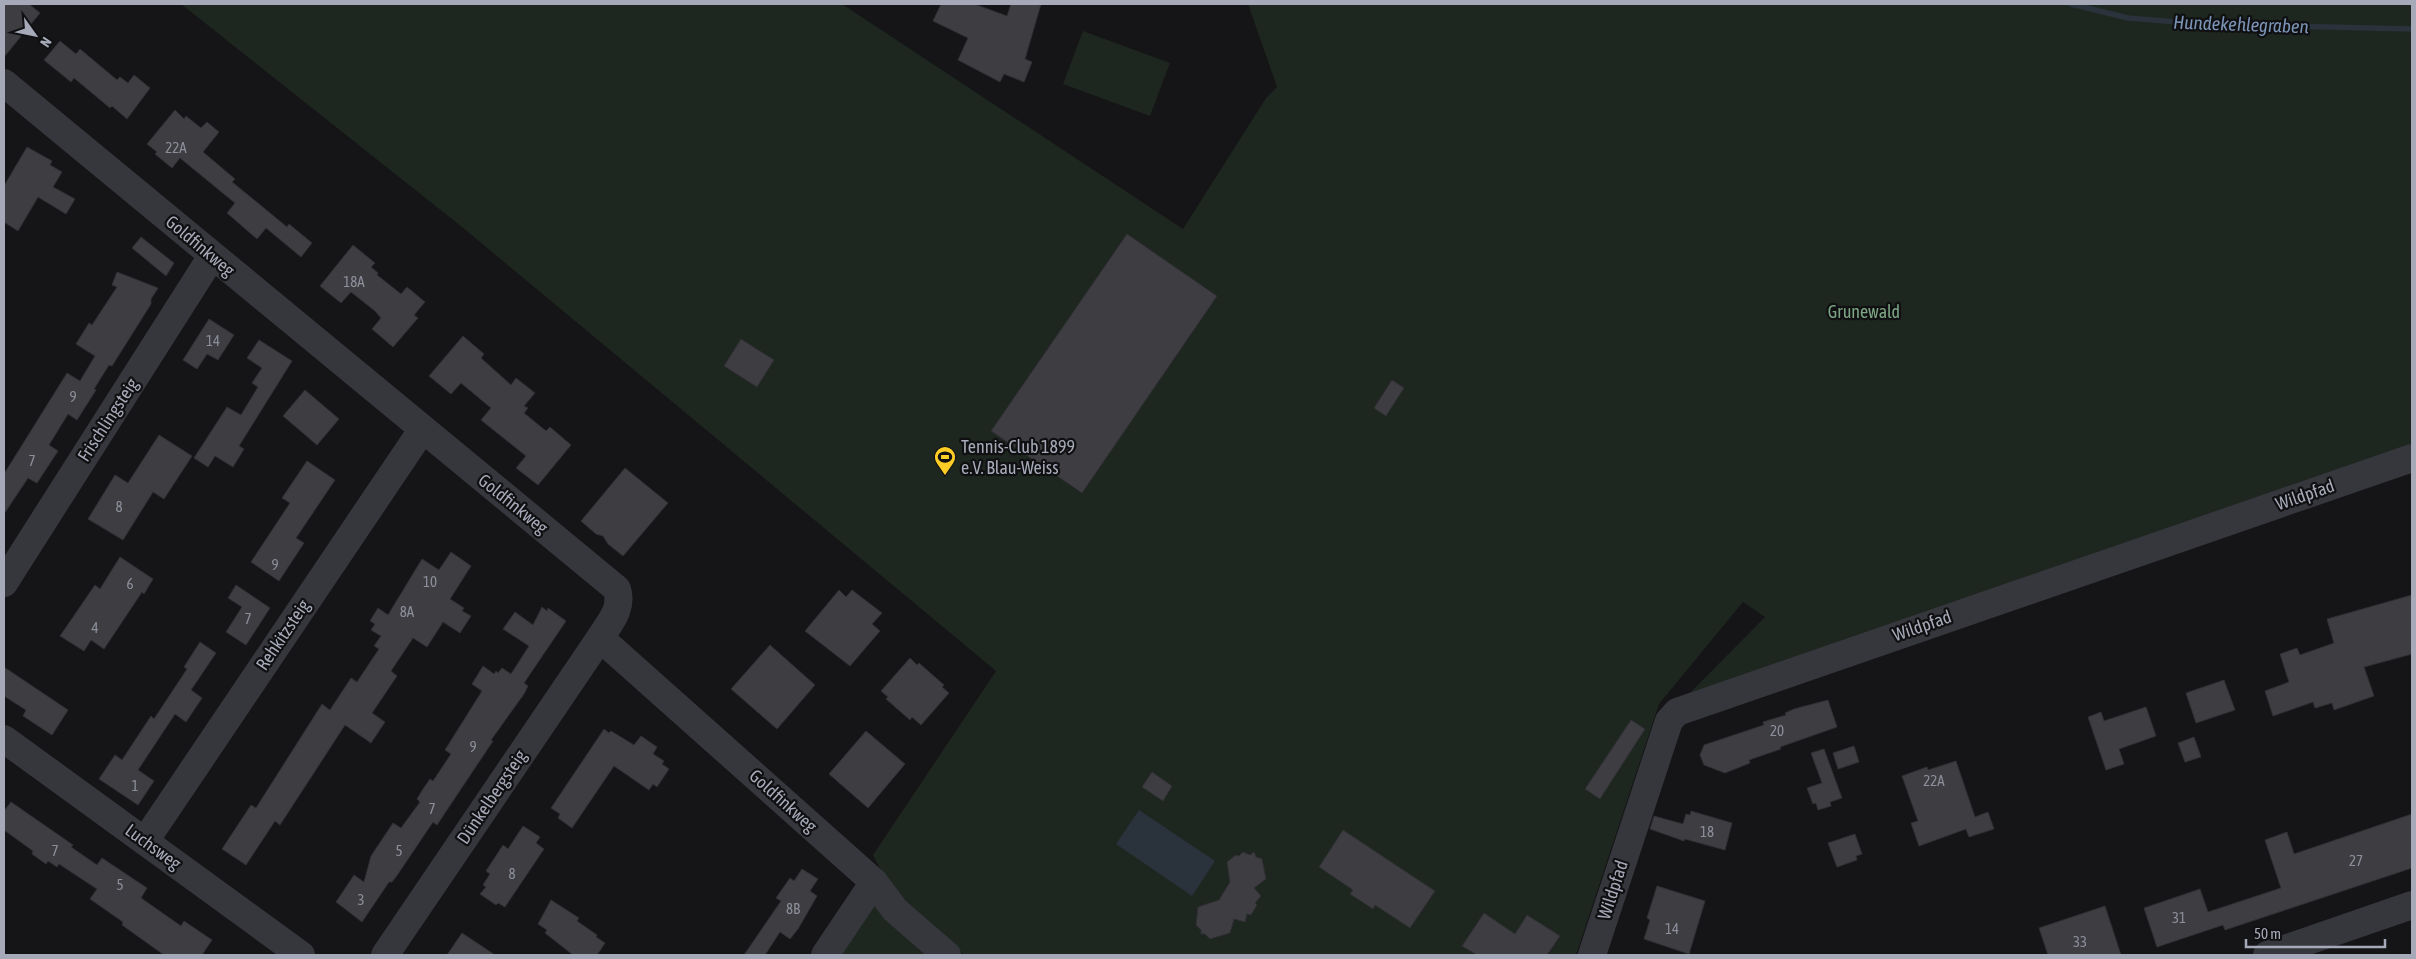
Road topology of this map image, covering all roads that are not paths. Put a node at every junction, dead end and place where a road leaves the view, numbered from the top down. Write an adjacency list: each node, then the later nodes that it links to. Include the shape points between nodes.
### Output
1 (4, 83): 2 (street, Goldfinkweg)
2 (212, 256): 3 (street, Goldfinkweg); 5 (street, Frischlingsteig)
3 (422, 430): 6 (street, Goldfinkweg, via 617,589 620,598 618,610); 8 (street, Rehkitzsteig)
4 (2412, 458): 15 (street, Wildpfad, via 1677,712 1669,721)
5 (4, 584)
6 (600, 638): 9 (street, Goldfinkweg); 12 (street, Dünkelbergsteig)
7 (4, 739): 8 (street, Luchsweg)
8 (145, 841): 11 (street, Luchsweg)
9 (874, 882): 13 (street); 14 (street, Goldfinkweg, via 896,910)
10 (2412, 905): 16 (street)
11 (301, 955)
12 (385, 955)
13 (825, 955)
14 (948, 955)
15 (1592, 955)
16 (2267, 955)

